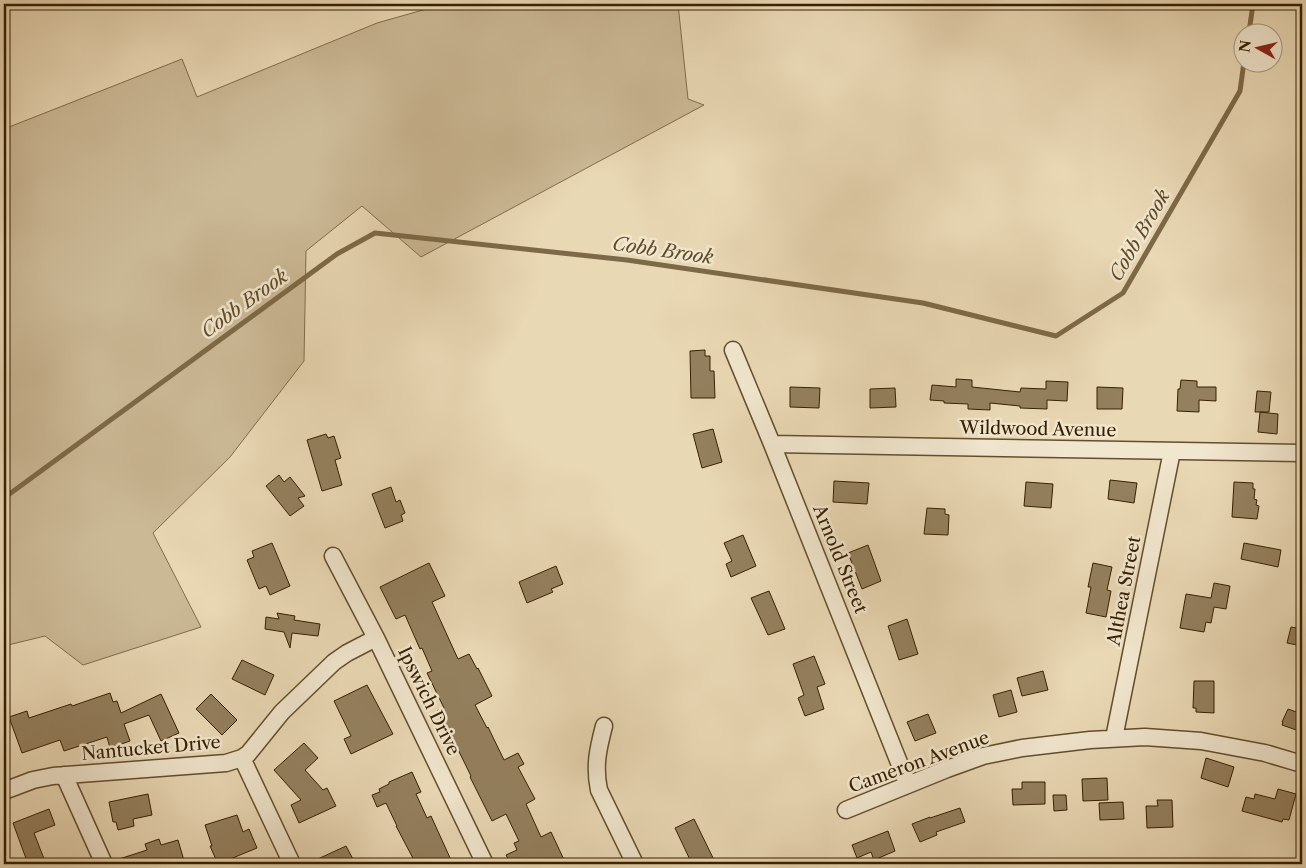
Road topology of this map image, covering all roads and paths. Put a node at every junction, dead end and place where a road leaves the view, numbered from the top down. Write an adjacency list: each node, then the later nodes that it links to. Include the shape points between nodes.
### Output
1 (733, 350): 2 (street, Arnold Street)
2 (772, 444): 3 (street, Wildwood Avenue); 12 (street, Arnold Street)
3 (1172, 451): 4 (street, Wildwood Avenue); 8 (street, Althea Street)
4 (1302, 453)
5 (334, 556): 6 (street, Ipswich Drive)
6 (376, 638): 9 (street, Nantucket Drive, via 328,667 282,712); 17 (street, Ipswich Drive)
7 (604, 726): 18 (street, via 596,763 597,777)
8 (1114, 738): 10 (street, Cameron Avenue, via 1201,741); 12 (street, Cameron Avenue, via 1002,752 971,760)
9 (242, 758): 11 (street, Nantucket Drive, via 226,763); 16 (street)
10 (1302, 764)
11 (64, 775): 13 (street, Nantucket Drive, via 43,777); 15 (street)
12 (908, 785): 14 (street, Cameron Avenue)
13 (4, 791)
14 (846, 810)
15 (104, 864)
16 (292, 864)
17 (485, 864)
18 (635, 864)

